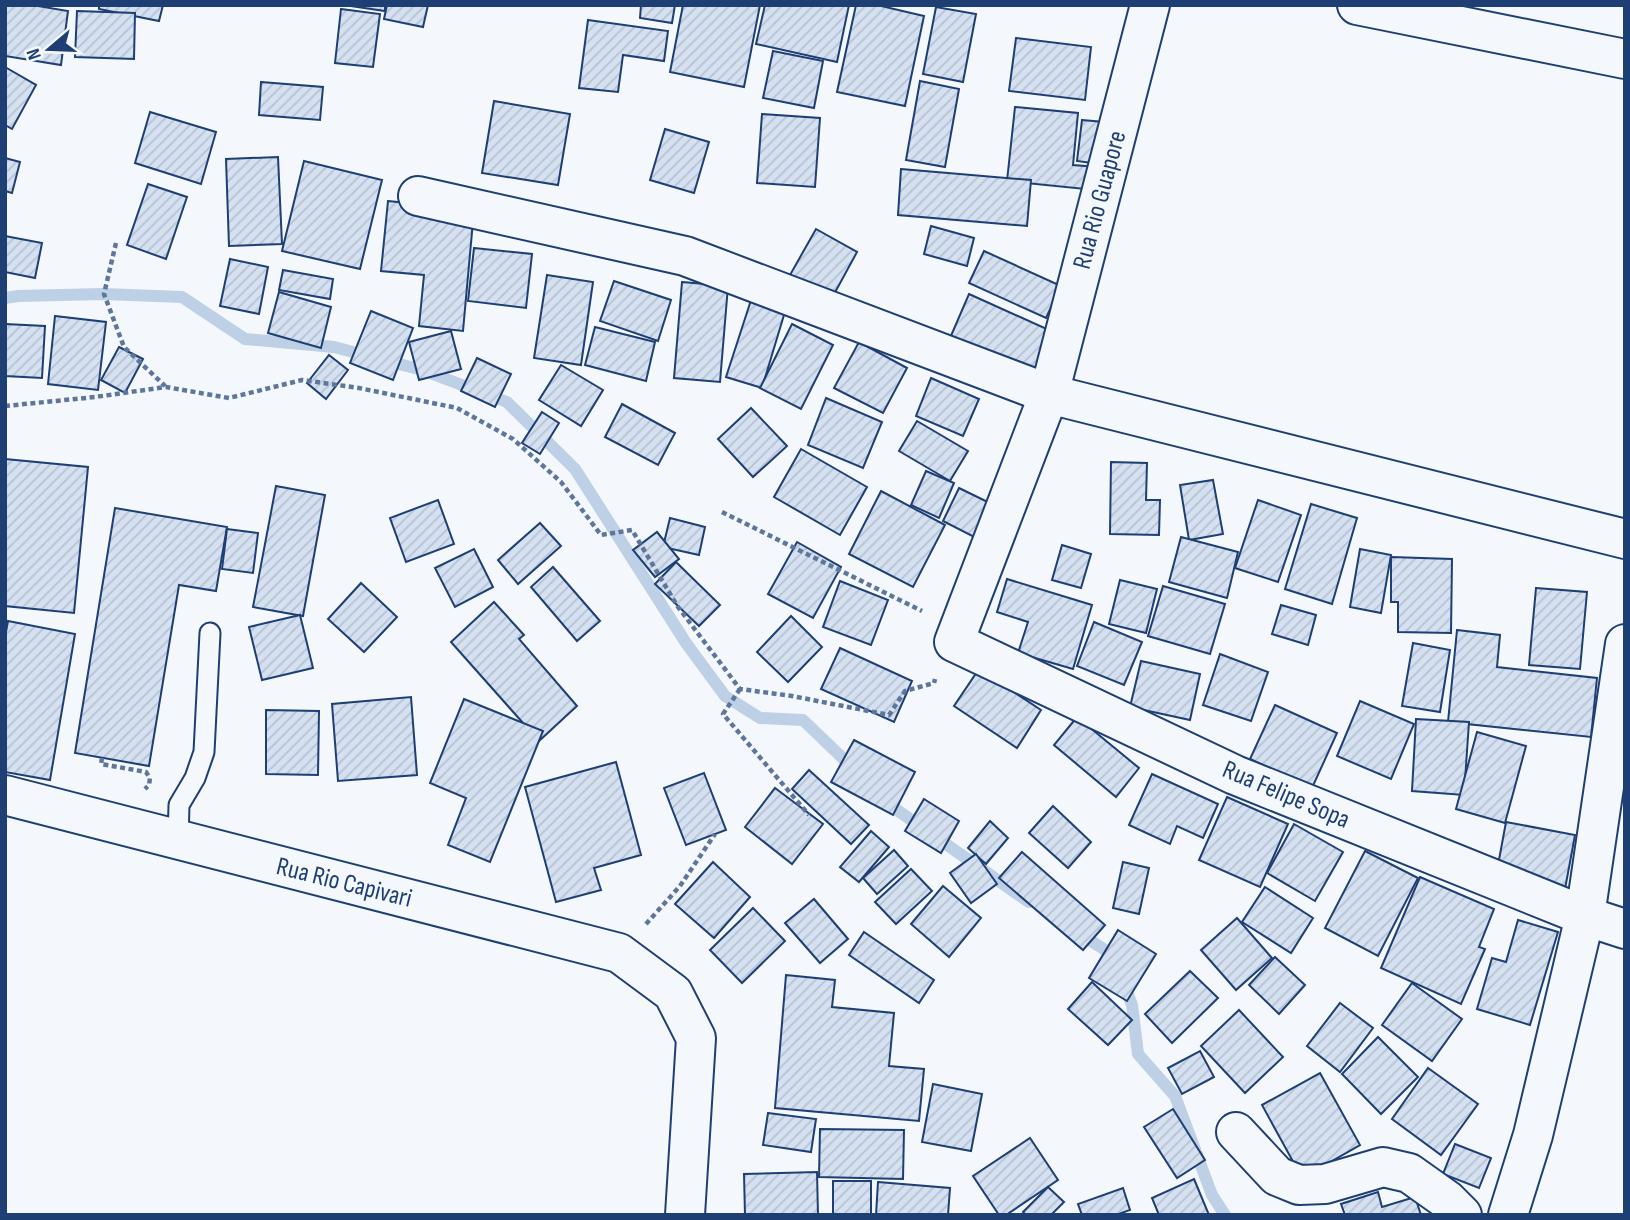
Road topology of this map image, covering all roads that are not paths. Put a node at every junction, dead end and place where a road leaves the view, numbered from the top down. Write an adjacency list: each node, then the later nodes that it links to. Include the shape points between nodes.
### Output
1 (1150, 5): 5 (street, Rua Rio Guapore)
2 (1357, 5): 3 (street)
3 (1625, 59)
4 (418, 196): 5 (street, via 685,256)
5 (1049, 394): 6 (street); 8 (street, Rua Rio Guapore)
6 (1625, 539)
7 (211, 633): 11 (lane, via 204,752 179,806)
8 (958, 635): 12 (street, Rua Felipe Sopa, via 1234,775)
9 (1625, 644): 12 (street)
10 (5, 795): 11 (street, Rua Rio Capivari)
11 (177, 840): 15 (street, Rua Rio Capivari, via 619,953 673,993 696,1038)
12 (1585, 916): 13 (street, Rua Felipe Sopa); 17 (street, via 1533,1135)
13 (1625, 929)
14 (1236, 1132): 16 (street, via 1277,1176 1299,1185 1325,1184 1383,1167 1409,1173)
15 (685, 1215)
16 (1462, 1215)
17 (1508, 1215)

